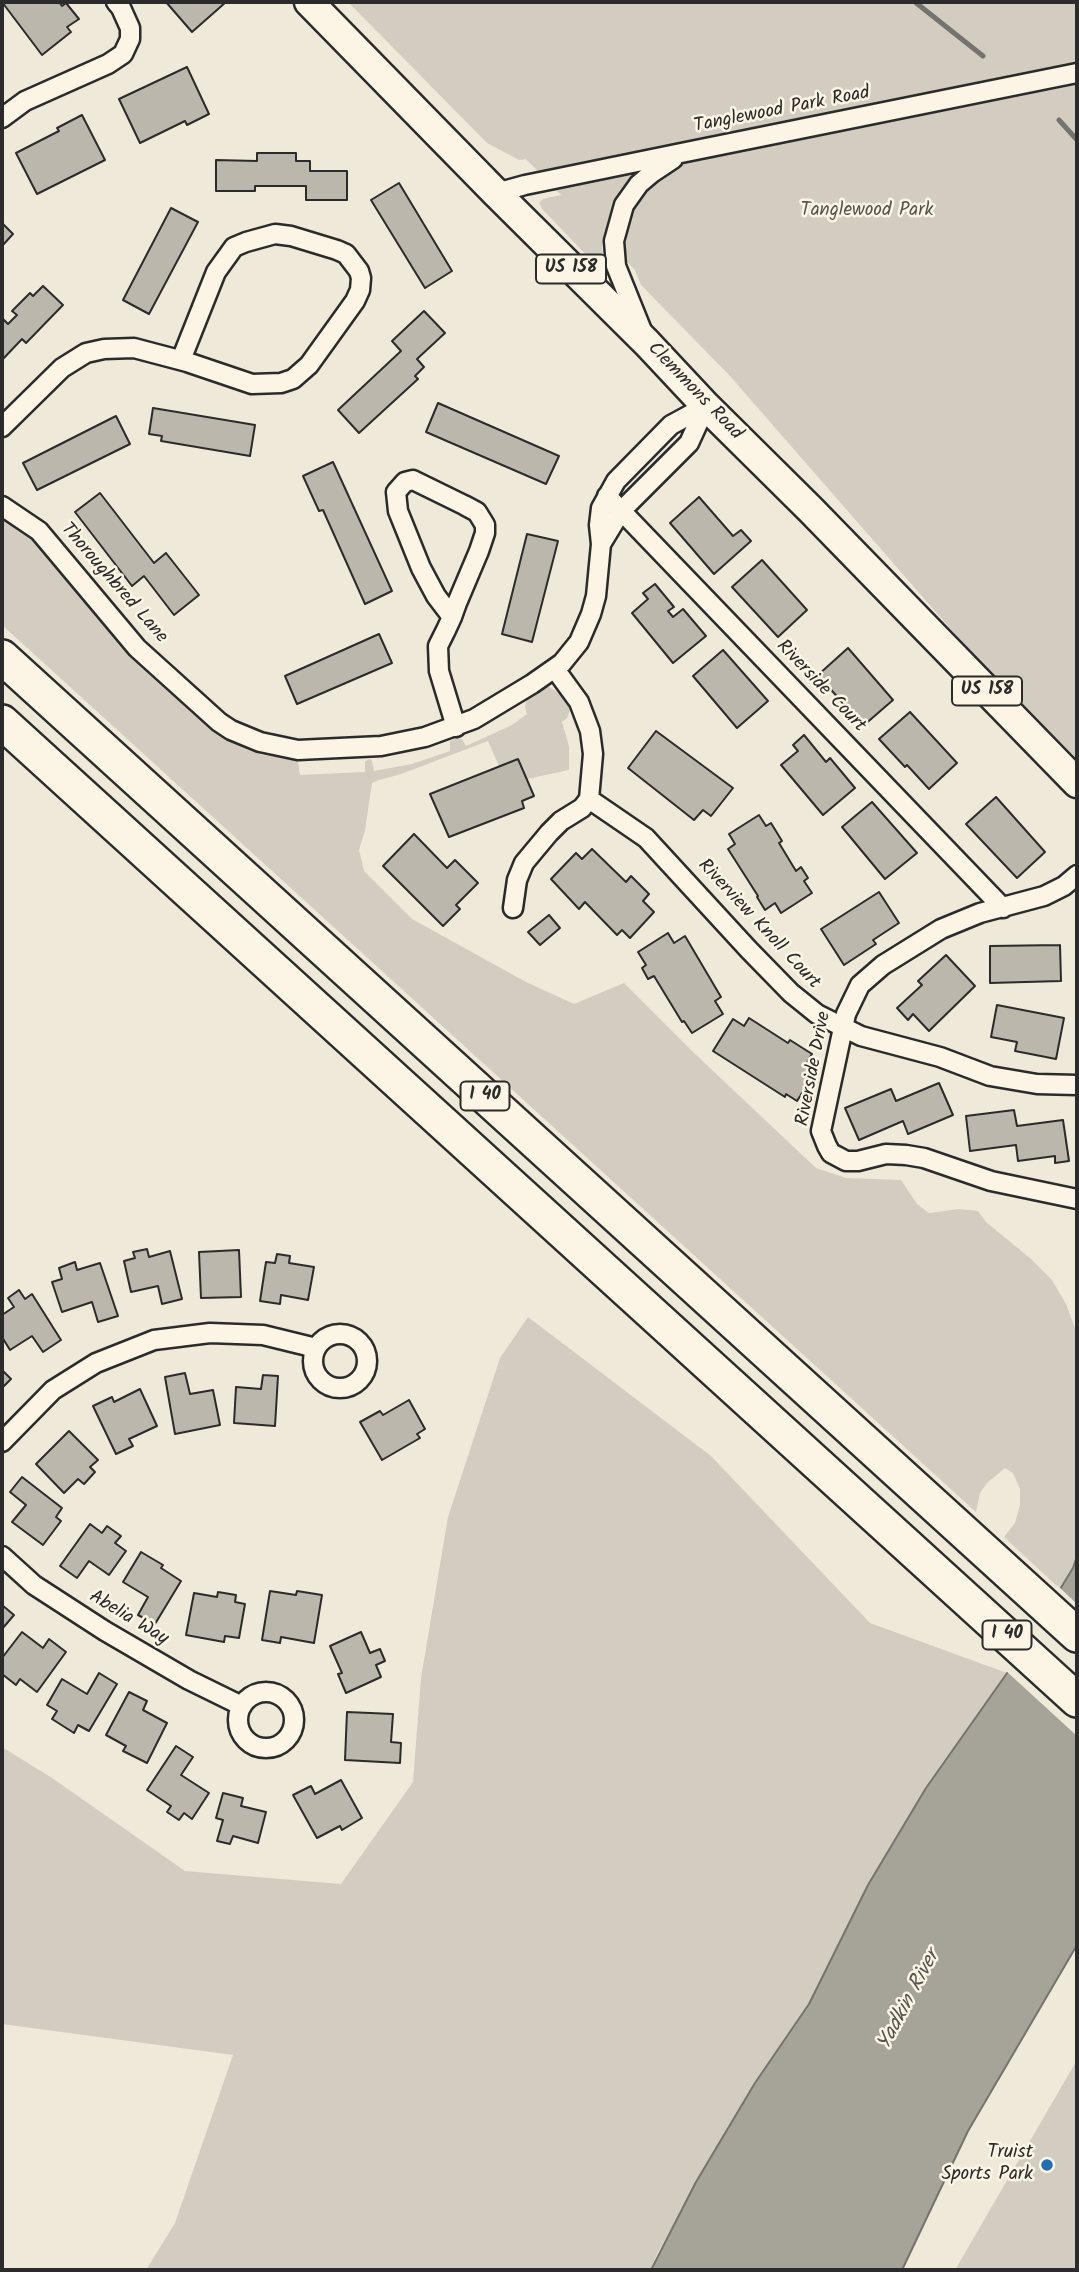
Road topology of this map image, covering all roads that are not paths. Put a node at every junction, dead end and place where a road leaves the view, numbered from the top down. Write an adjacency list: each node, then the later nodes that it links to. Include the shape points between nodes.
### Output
1 (116, 2): 4 (street, via 130,28 123,54 25,101)
2 (309, 2): 6 (main road, Clemmons Road / US 158)
3 (1077, 74): 5 (street, Tanglewood Park Road)
4 (2, 118)
5 (691, 150): 6 (street, Tanglewood Park Road); 7 (street, via 639,184 617,223 616,266)
6 (496, 193): 7 (main road, Clemmons Road / US 158)
7 (647, 343): 9 (main road, Clemmons Road / US 158)
8 (181, 360): 8 (street, via 252,384 293,379 309,365 355,301 360,290 359,271 346,254 291,236 275,234 234,247 216,272); 10 (street, via 134,348 86,353 48,380)
9 (705, 405): 11 (street, via 671,425); 13 (street, Thoroughbred Lane, via 689,443); 20 (main road, Clemmons Road / US 158)
10 (2, 426)
11 (607, 495): 13 (street, Riverside Court); 14 (street, via 601,508)
12 (2, 506): 19 (street, Thoroughbred Lane, via 39,531 137,648 219,722 244,737 298,750 364,747 399,743)
13 (621, 511): 14 (street, Thoroughbred Lane); 24 (street, Riverside Court)
14 (601, 544): 17 (street, Thoroughbred Lane, via 591,614 579,642)
15 (452, 617): 15 (street, via 485,525 477,512 464,505 412,480 405,482 396,492 398,511 421,568); 19 (street, via 437,657)
16 (2, 657): 31 (highway, I 40)
17 (555, 669): 19 (street, Thoroughbred Lane); 21 (street, via 579,702 590,731)
18 (2, 722): 32 (highway, I 40)
19 (456, 727)
20 (1077, 783)
21 (589, 799): 23 (street, via 561,821 524,863); 25 (street, Riverview Knoll Court, via 646,838 791,993)
22 (1077, 875): 24 (street, Riverside Drive, via 1044,896)
23 (513, 908)
24 (1003, 908): 25 (street, Riverside Drive, via 950,924 883,965 860,985)
25 (843, 1028): 26 (street, Riverview Knoll Court, via 990,1076 1037,1084); 27 (street, Riverside Drive, via 821,1131 831,1153 846,1161 906,1154 991,1181)
26 (1077, 1084)
27 (1077, 1199)
28 (316, 1348): 29 (street, via 263,1335 211,1333 154,1340 96,1363 53,1390)
29 (2, 1442)
30 (2, 1556): 33 (street, Abelia Way, via 34,1585 105,1631)
31 (1077, 1635)
32 (1077, 1700)
33 (242, 1706)

